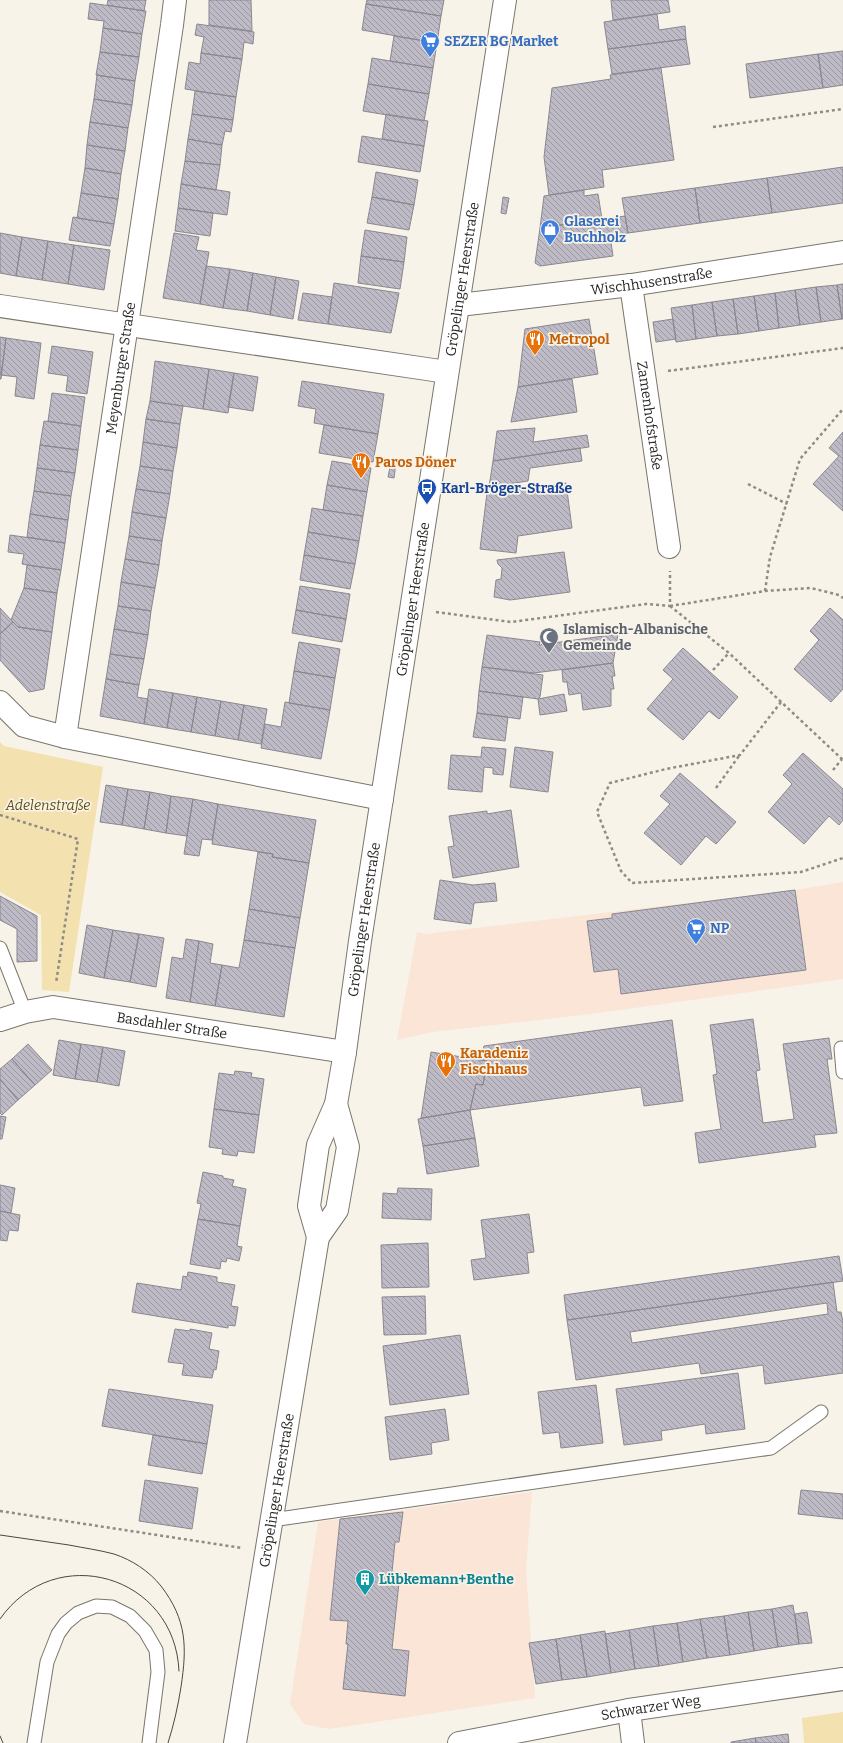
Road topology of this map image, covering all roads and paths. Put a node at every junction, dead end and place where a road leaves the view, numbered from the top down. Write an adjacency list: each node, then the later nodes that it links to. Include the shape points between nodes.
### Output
1 (175, 0): 9 (street, Meyenburger Straße)
2 (505, 0): 7 (street, Gröpelinger Heerstraße)
3 (843, 109): 4 (path)
4 (713, 127)
5 (843, 252): 6 (street, Wischhusenstraße)
6 (631, 286): 7 (street, Wischhusenstraße); 12 (street, Zamenhofstraße)
7 (459, 305): 11 (street, Gröpelinger Heerstraße)
8 (0, 306): 9 (street)
9 (128, 324): 11 (street); 25 (street, Meyenburger Straße)
10 (843, 348): 12 (path)
11 (447, 372): 20 (street, Gröpelinger Heerstraße)
12 (644, 374): 16 (street, Zamenhofstraße)
13 (843, 409): 15 (path, via 800,459)
14 (748, 484): 15 (path)
15 (787, 504): 17 (path, via 770,557)
16 (669, 547): 19 (path)
17 (765, 591): 18 (path, via 811,588); 19 (path)
18 (843, 598)
19 (670, 606): 20 (path, via 646,604 511,622); 21 (path)
20 (412, 609): 30 (street, Gröpelinger Heerstraße)
21 (728, 653): 22 (path); 24 (path)
22 (713, 670)
23 (0, 702): 25 (street, via 24,726)
24 (781, 702): 26 (path); 27 (path)
25 (65, 737): 30 (street)
26 (740, 755): 29 (path); 32 (path, via 610,783 597,812 621,871 632,883 801,872)
27 (843, 760): 28 (path)
28 (833, 770)
29 (716, 788)
30 (382, 799): 38 (street, Gröpelinger Heerstraße)
31 (0, 814): 34 (path, via 78,839)
32 (843, 858)
33 (0, 948): 35 (lane)
34 (53, 1007): 35 (street, Basdahler Straße); 38 (street, Basdahler Straße)
35 (25, 1012): 36 (street, Basdahler Straße)
36 (0, 1020)
37 (841, 1048): 39 (lane)
38 (345, 1052): 40 (street, Gröpelinger Heerstraße)
39 (843, 1072)
40 (336, 1104): 41 (street, Gröpelinger Heerstraße, via 318,1144 309,1206); 41 (street, Gröpelinger Heerstraße, via 348,1147 338,1210)
41 (318, 1237): 44 (street, Gröpelinger Heerstraße)
42 (820, 1412): 44 (lane, via 771,1448)
43 (0, 1510): 45 (path)
44 (272, 1520): 45 (street, Gröpelinger Heerstraße)
45 (266, 1552): 50 (street, Gröpelinger Heerstraße)
46 (843, 1679): 47 (street, Schwarzer Weg)
47 (629, 1710): 51 (street, Schwarzer Weg); 52 (street)
48 (34, 1743): 49 (lane, via 47,1662 58,1634 78,1613 96,1606 112,1607 130,1616 145,1631 156,1650 158,1672)
49 (148, 1743)
50 (235, 1743)
51 (459, 1743)
52 (633, 1743)

